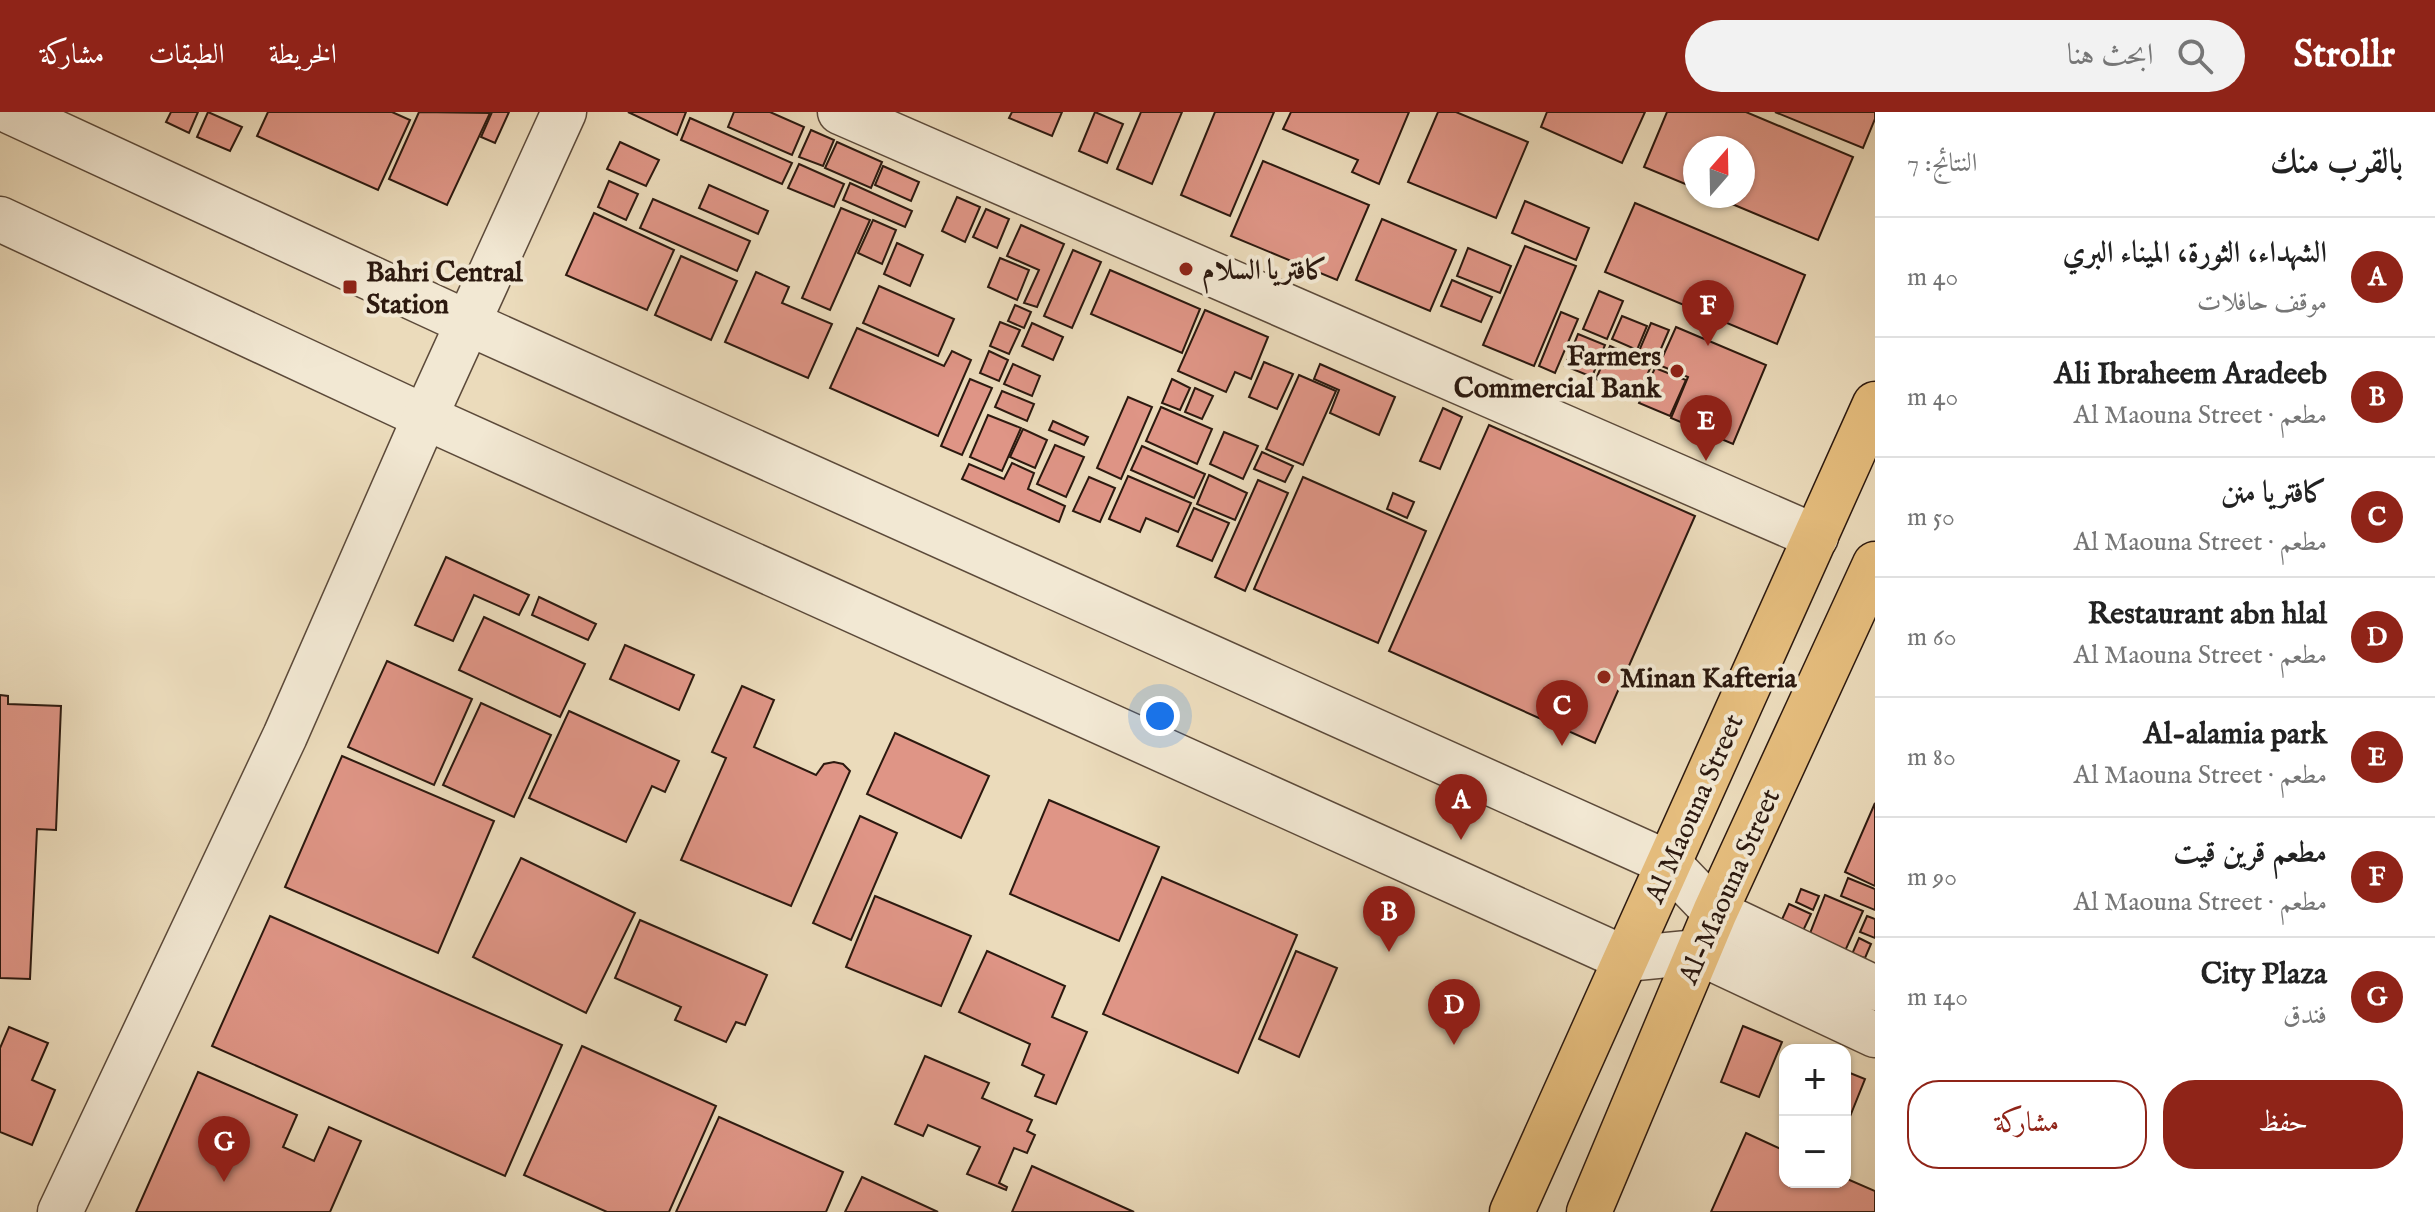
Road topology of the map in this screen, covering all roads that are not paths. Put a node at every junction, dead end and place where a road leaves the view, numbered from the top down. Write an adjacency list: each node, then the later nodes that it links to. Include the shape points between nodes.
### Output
1 (11, 112): 5 (street)
2 (564, 112): 5 (street)
3 (840, 112): 8 (street)
4 (0, 219): 7 (street)
5 (468, 323): 7 (street); 10 (street)
6 (1875, 404): 8 (highway, Al Maouna Street)
7 (425, 417): 13 (street); 16 (street, via 285,736)
8 (1816, 537): 10 (highway, Al Maouna Street)
9 (1875, 564): 11 (highway, Al-Maouna Street)
10 (1668, 863): 11 (street); 13 (highway, Al Maouna Street)
11 (1715, 912): 12 (highway, Al-Maouna Street); 14 (street)
12 (1698, 952): 13 (street); 15 (street); 18 (highway, Al-Maouna Street)
13 (1626, 959): 17 (highway, Al Maouna Street)
14 (1875, 988)
15 (1875, 1035)
16 (60, 1212)
17 (1512, 1212)
18 (1589, 1212)

